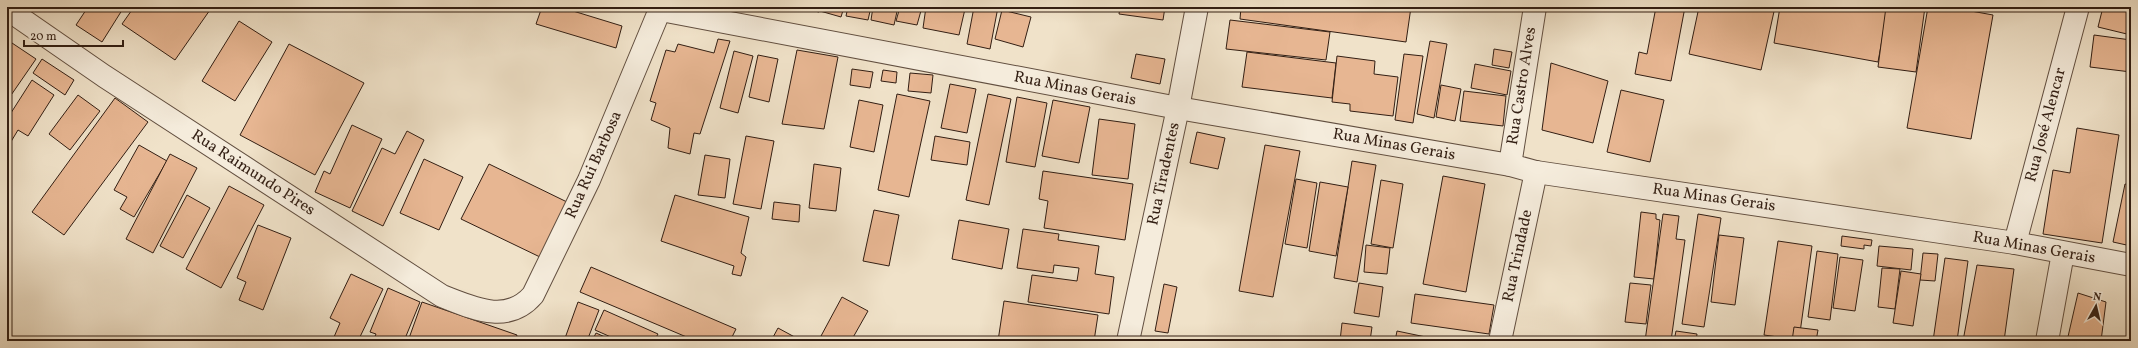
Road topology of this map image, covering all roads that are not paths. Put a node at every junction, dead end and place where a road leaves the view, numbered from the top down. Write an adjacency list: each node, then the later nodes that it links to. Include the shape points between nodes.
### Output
1 (1197, 7): 6 (street, Rua Tiradentes)
2 (1535, 7): 7 (street, Rua Castro Alves)
3 (2078, 7): 9 (street, Rua José Alencar)
4 (661, 8): 6 (street, Rua Minas Gerais); 12 (street, Rua Rui Barbosa, via 589,180 533,295 524,306)
5 (7, 9): 12 (street, Rua Raimundo Pires, via 104,76 442,296 471,308 493,312)
6 (1178, 108): 7 (street, Rua Minas Gerais); 13 (street, Rua Tiradentes)
7 (1510, 165): 8 (street, Rua Minas Gerais)
8 (1536, 172): 9 (street, Rua Minas Gerais); 14 (street, Rua Trindade)
9 (2015, 243): 10 (street, Rua Minas Gerais)
10 (2063, 253): 11 (street, Rua Minas Gerais); 15 (street)
11 (2131, 265)
12 (510, 311)
13 (1128, 341)
14 (1500, 341)
15 (2047, 341)

